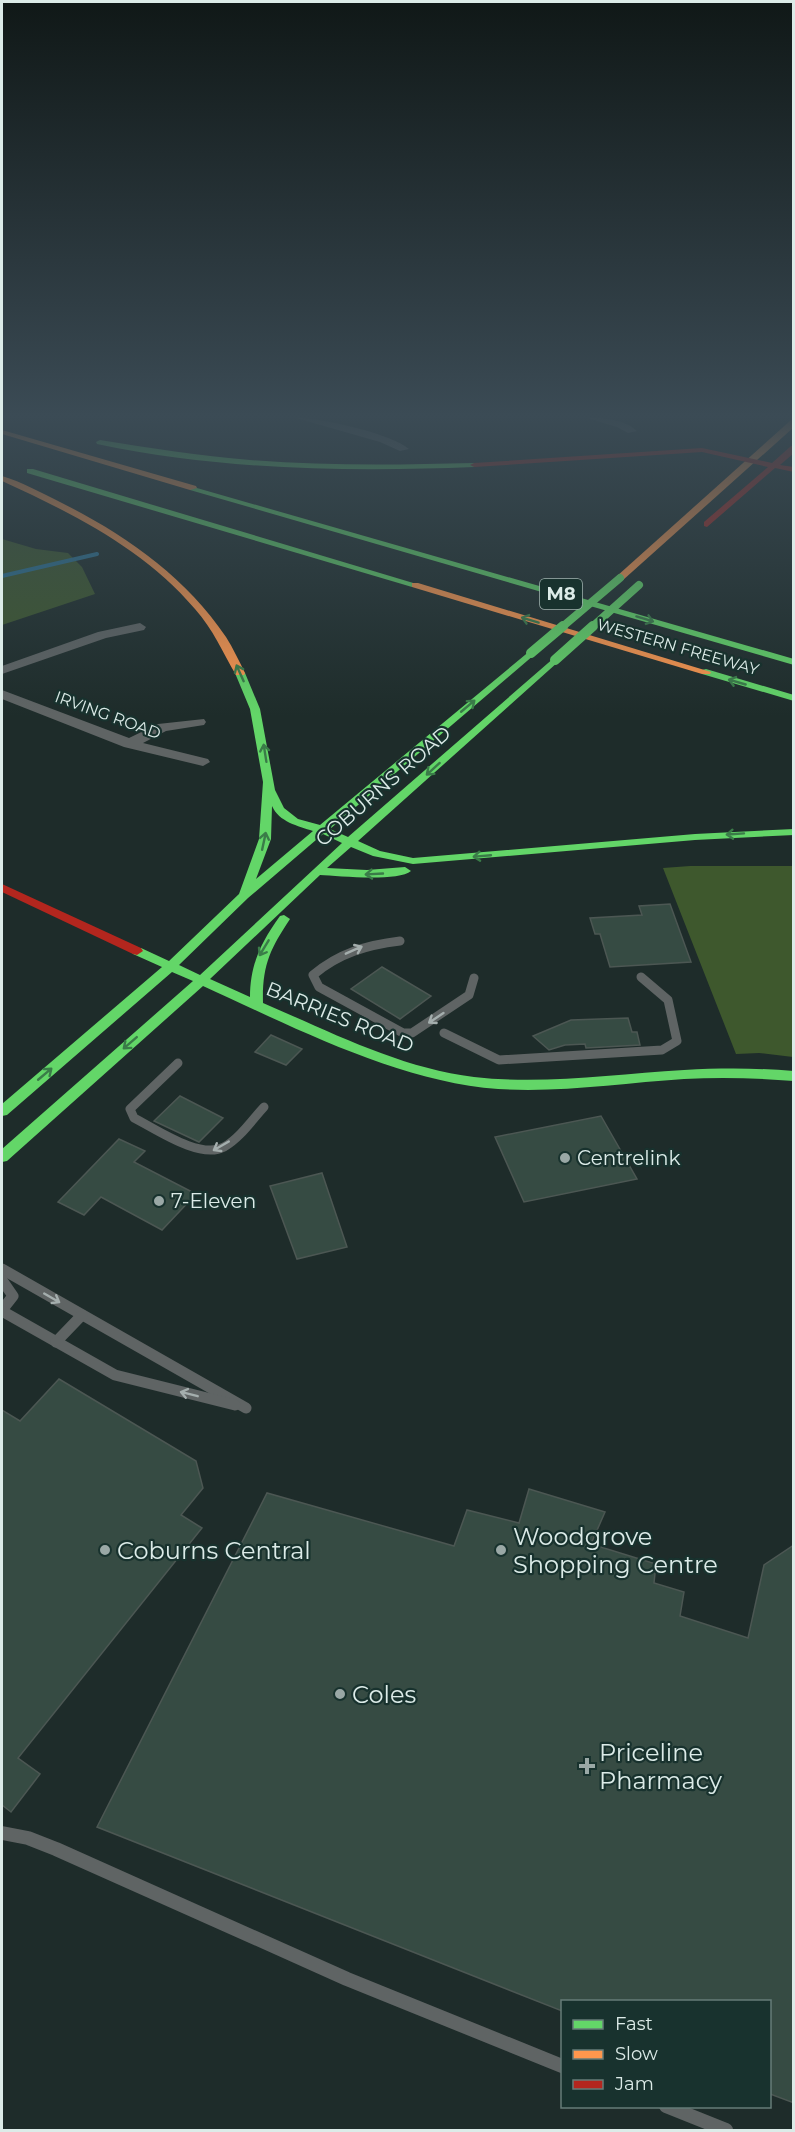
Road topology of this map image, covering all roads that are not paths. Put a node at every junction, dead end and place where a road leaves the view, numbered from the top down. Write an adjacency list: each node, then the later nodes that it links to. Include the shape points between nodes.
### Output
1 (88, 517): 16 (main road, one-way to 1, via 265,750 247,689 204,613 157,566)
2 (186, 517): 12 (main road, WESTERN FREEWAY / M8, one-way to 2)
3 (296, 517): 9 (main road, WESTERN FREEWAY / M8, one-way to 9)
4 (686, 517): 17 (main road, COBURNS ROAD, one-way to 4, bridge)
5 (714, 517): 6 (main road)
6 (694, 536)
7 (643, 582): 19 (main road, COBURNS ROAD, one-way to 19, bridge)
8 (140, 627): 10 (street, via 103,635)
9 (794, 662)
10 (2, 670)
11 (2, 694): 14 (street, IRVING ROAD)
12 (794, 698)
13 (199, 722): 14 (street, via 163,727)
14 (129, 744): 15 (street, IRVING ROAD)
15 (203, 762)
16 (268, 777): 17 (main road, via 280,812); 23 (main road, one-way to 16, via 265,839)
17 (322, 830): 19 (main road); 23 (main road, COBURNS ROAD)
18 (794, 832): 20 (main road, one-way to 20)
19 (349, 843): 20 (main road, via 389,859); 21 (main road, COBURNS ROAD)
20 (429, 860): 21 (main road, one-way to 21, via 410,870 382,874)
21 (317, 871): 24 (main road, COBURNS ROAD)
22 (2, 888): 26 (main road, BARRIES ROAD)
23 (244, 895): 26 (main road, COBURNS ROAD)
24 (287, 898): 29 (main road, COBURNS ROAD); 30 (main road, one-way to 30, via 285,917 256,964)
25 (400, 941): 28 (lane, one-way to 25, via 469,995 412,1033 403,1033 319,987 313,975 327,963 365,945)
26 (171, 966): 29 (main road, BARRIES ROAD); 35 (main road, COBURNS ROAD, one-way to 26)
27 (641, 977): 31 (lane, via 668,1000 677,1041 662,1050 499,1060)
28 (474, 978)
29 (201, 981): 30 (main road, BARRIES ROAD); 36 (main road, COBURNS ROAD, one-way to 36)
30 (257, 1004): 33 (main road, BARRIES ROAD, via 382,1059 466,1081 554,1085 730,1072)
31 (444, 1033)
32 (178, 1064): 34 (lane, one-way to 32, via 224,1147 212,1151 198,1150 134,1118 130,1109)
33 (794, 1076)
34 (264, 1107)
35 (2, 1111)
36 (2, 1157)
37 (2, 1269): 40 (lane, one-way to 40)
38 (2, 1280): 39 (lane, via 13,1296)
39 (2, 1310): 41 (lane)
40 (82, 1315): 41 (lane); 41 (lane, one-way to 41, via 246,1408 115,1375)
41 (56, 1342)
42 (2, 1833): 43 (lane, via 56,1849 347,1979)
43 (561, 2066)
44 (671, 2108): 45 (lane)
45 (726, 2130)

